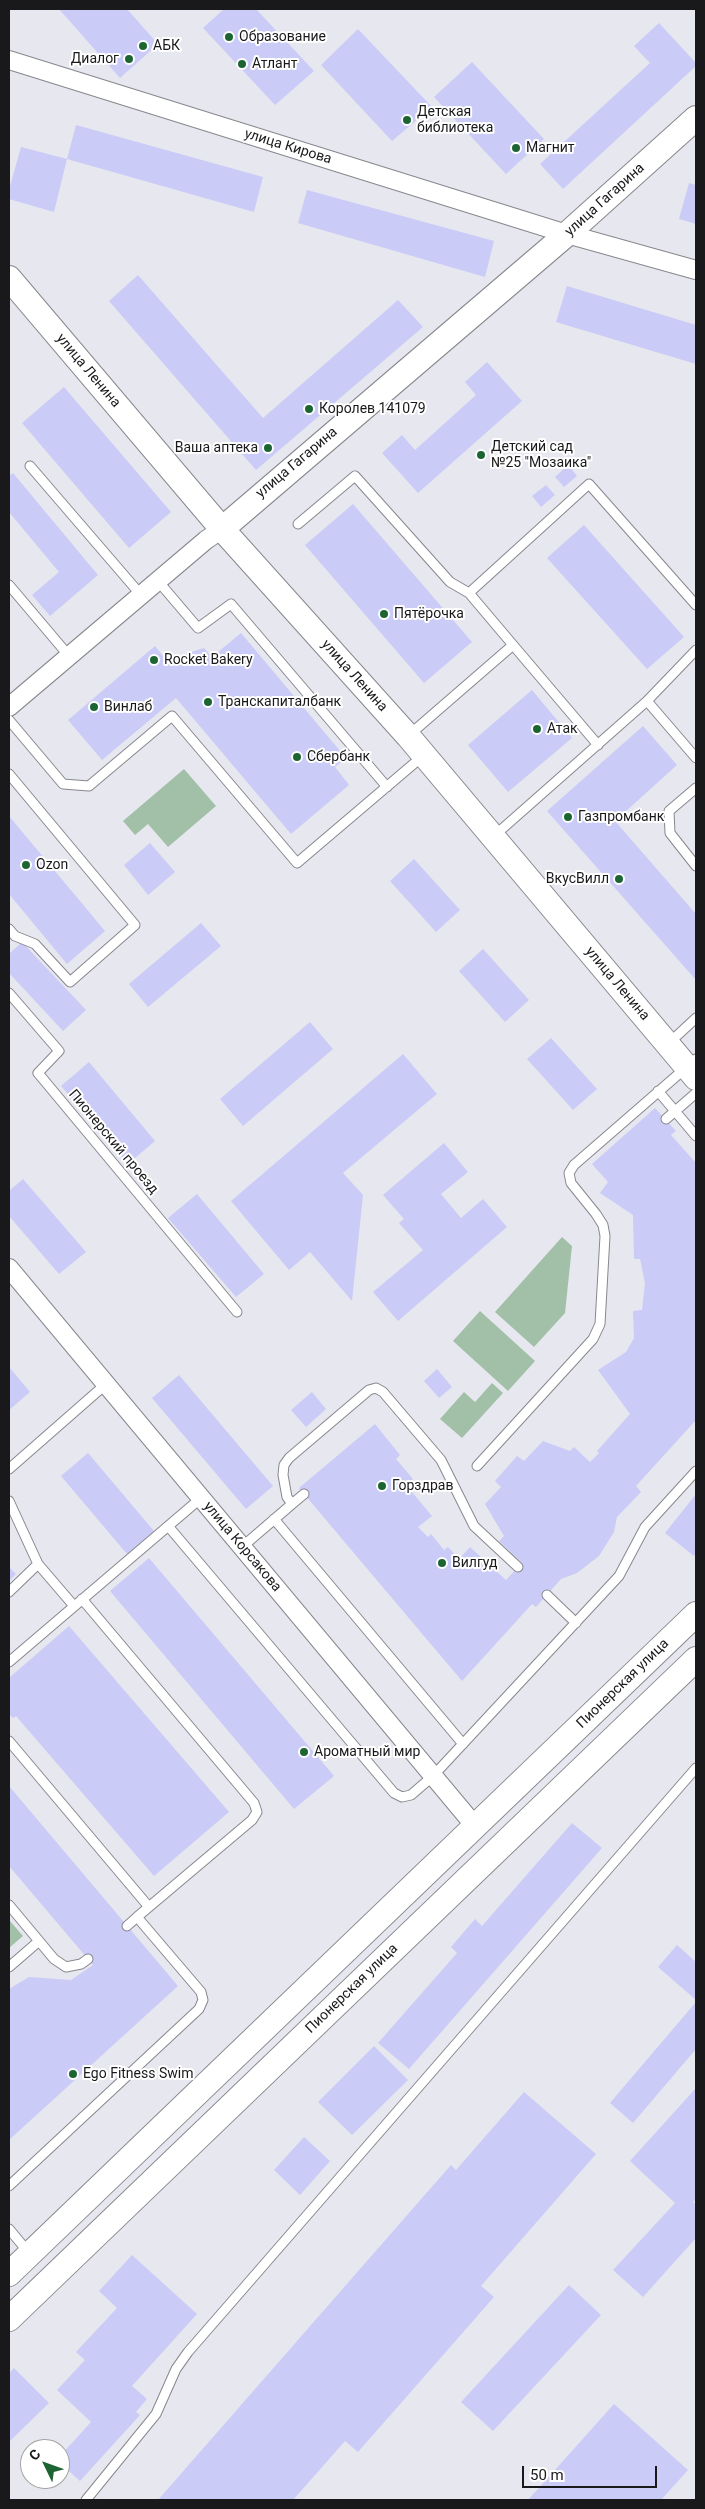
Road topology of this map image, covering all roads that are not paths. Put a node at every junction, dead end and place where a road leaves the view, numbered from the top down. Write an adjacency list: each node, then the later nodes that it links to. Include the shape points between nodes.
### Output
1 (9, 60): 3 (street, улица Кирова)
2 (696, 118): 3 (main road, улица Гагарина)
3 (567, 234): 4 (street, улица Кирова); 8 (main road, улица Гагарина)
4 (696, 270)
5 (9, 278): 8 (main road, улица Ленина)
6 (30, 466): 12 (lane)
7 (298, 524): 11 (lane, via 355,476 450,582)
8 (222, 529): 9 (street, улица Гагарина); 20 (main road, улица Ленина)
9 (158, 581): 12 (street, улица Гагарина); 25 (lane, via 198,628 231,604)
10 (9, 585): 16 (lane)
11 (469, 593): 13 (lane, via 589,484); 14 (lane)
12 (140, 596): 16 (street, улица Гагарина)
13 (696, 605)
14 (513, 645): 20 (lane); 21 (lane)
15 (696, 650): 17 (lane)
16 (69, 656): 18 (street, улица Гагарина)
17 (647, 701): 21 (lane); 23 (lane)
18 (9, 707)
19 (9, 720): 25 (lane, via 63,784 89,786 172,716 297,863)
20 (408, 736): 22 (main road, улица Ленина)
21 (598, 745): 27 (lane)
22 (424, 755): 25 (lane); 27 (main road, улица Ленина)
23 (696, 758)
24 (9, 774): 29 (lane, via 135,925 70,982 34,944 14,936)
25 (387, 787)
26 (696, 788): 28 (lane, via 669,811 670,833)
27 (493, 837): 32 (main road, улица Ленина)
28 (696, 866)
29 (9, 928)
30 (9, 993): 40 (lane, Пионерский проезд, via 59,1051 38,1073)
31 (696, 1018): 32 (lane)
32 (668, 1044): 33 (main road, улица Ленина)
33 (693, 1068): 34 (lane)
34 (658, 1092): 36 (lane); 42 (lane, via 574,1165 569,1174 571,1183 603,1225 606,1236 600,1324 593,1339)
35 (696, 1093): 36 (lane)
36 (675, 1111): 37 (lane); 38 (lane)
37 (666, 1119)
38 (696, 1136)
39 (9, 1268): 41 (street, улица Корсакова)
40 (237, 1312)
41 (106, 1384): 43 (lane); 46 (street, улица Корсакова)
42 (478, 1466)
43 (9, 1469)
44 (696, 1471): 59 (lane, via 645,1527 619,1576)
45 (304, 1494): 48 (lane)
46 (201, 1498): 50 (lane); 51 (street, улица Корсакова)
47 (9, 1501): 52 (lane)
48 (292, 1504): 49 (lane); 53 (lane, via 287,1498 283,1475 289,1458 368,1390 376,1388 383,1392 441,1460 474,1526)
49 (274, 1520): 51 (lane); 63 (lane)
50 (168, 1526): 56 (lane); 65 (lane, via 394,1793 411,1795)
51 (242, 1547): 65 (street, улица Корсакова)
52 (38, 1564): 54 (lane); 57 (lane)
53 (518, 1567)
54 (9, 1592)
55 (547, 1594): 59 (lane)
56 (82, 1599): 57 (lane); 68 (lane, via 254,1803 257,1812 252,1820)
57 (74, 1606): 61 (lane)
58 (696, 1614): 66 (main road, Пионерская улица)
59 (576, 1622): 63 (lane)
60 (696, 1659): 78 (main road, Пионерская улица)
61 (9, 1662)
62 (9, 1741): 68 (lane)
63 (462, 1744): 65 (lane)
64 (696, 1768): 79 (lane, via 188,2352 176,2369 156,2414)
65 (433, 1776): 66 (street, улица Корсакова)
66 (475, 1826): 76 (main road, Пионерская улица)
67 (9, 1905): 71 (lane)
68 (149, 1907): 69 (lane)
69 (137, 1917): 70 (lane); 74 (lane, via 202,1992 200,2009)
70 (127, 1926)
71 (39, 1941): 72 (lane, via 54,1959 66,1967 82,1964); 73 (lane)
72 (88, 1959)
73 (9, 1967)
74 (9, 2186)
75 (9, 2229): 76 (lane)
76 (30, 2254): 77 (main road, Пионерская улица)
77 (9, 2274)
78 (9, 2319)
79 (86, 2500)

